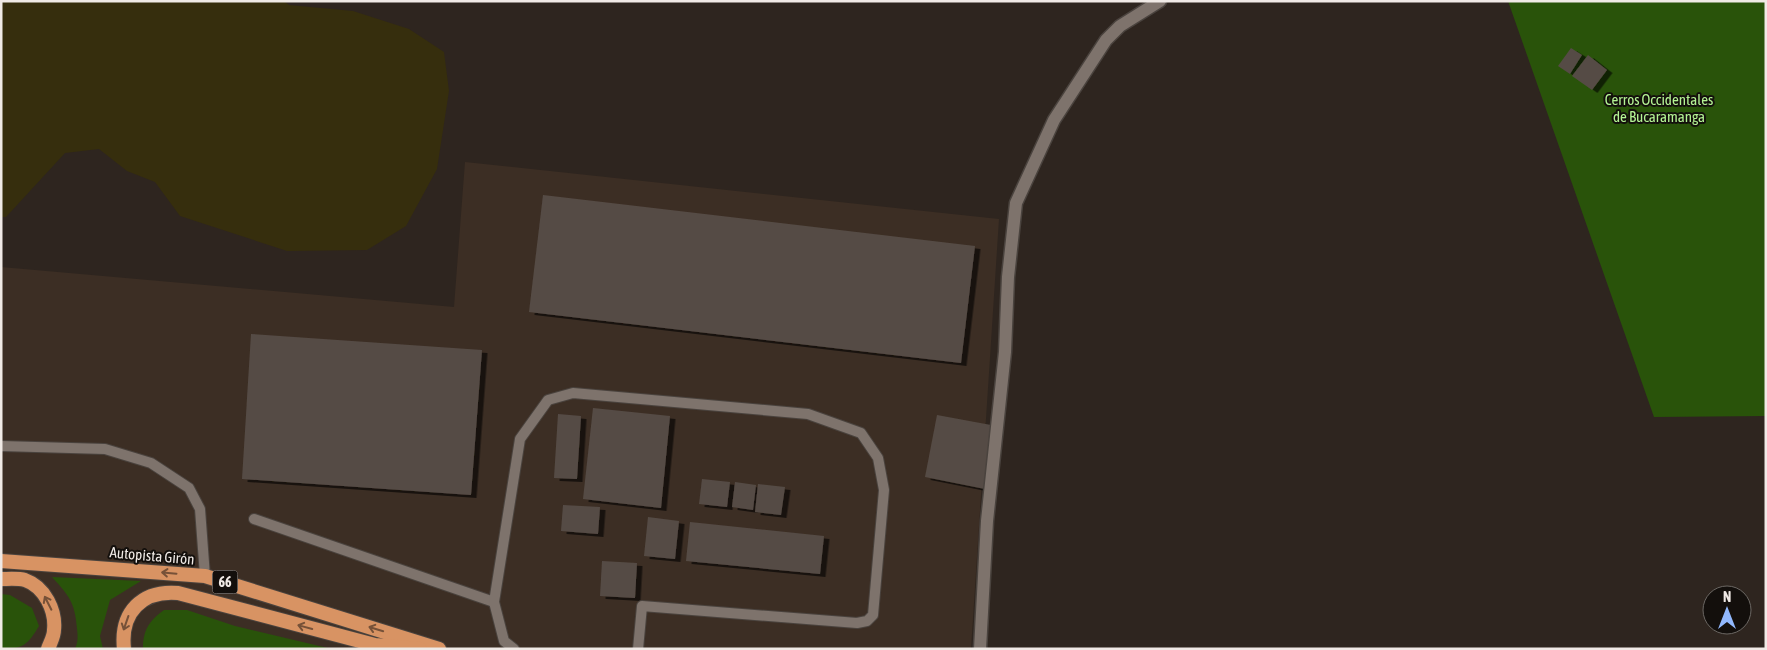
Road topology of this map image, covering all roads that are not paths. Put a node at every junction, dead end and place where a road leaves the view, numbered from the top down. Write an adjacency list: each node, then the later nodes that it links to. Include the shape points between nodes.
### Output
1 (1160, 1): 14 (street, via 1120,26 1106,40 1054,120 1016,203 1008,277 1005,352 987,521)
2 (1, 446): 5 (lane, via 106,449 151,463 189,488 200,509)
3 (254, 519): 7 (lane)
4 (1, 561): 5 (highway, Autopista Girón / 66, one-way to 4)
5 (205, 576): 11 (highway, Autopista Girón / 66, one-way to 5)
6 (1, 579): 8 (highway, one-way to 6, via 54,632 54,615 46,597 36,586 24,580)
7 (494, 602): 12 (lane, via 504,641); 13 (lane, via 520,439 548,400 573,393 808,414 861,433 878,458 884,490 873,614 867,621 857,623 642,606)
8 (48, 649)
9 (124, 649): 10 (highway, one-way to 9, via 375,645 165,592 142,600 131,611 122,635)
10 (421, 649)
11 (439, 649)
12 (514, 649)
13 (638, 649)
14 (980, 649)

